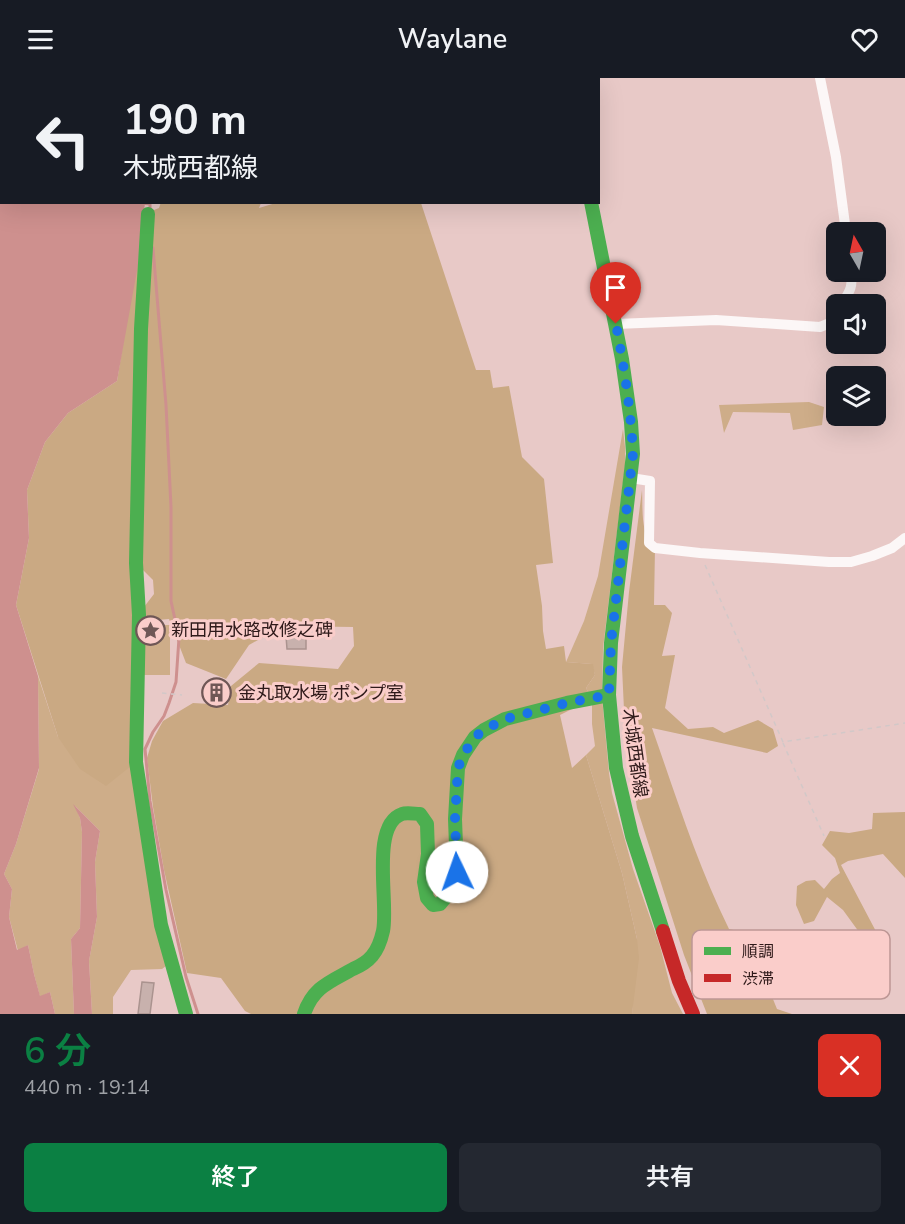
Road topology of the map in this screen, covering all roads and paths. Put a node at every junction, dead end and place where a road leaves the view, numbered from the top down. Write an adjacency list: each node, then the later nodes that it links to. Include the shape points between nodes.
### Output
1 (820, 78): 4 (street)
2 (591, 204): 5 (street, 木城西都線)
3 (148, 214): 16 (street, via 136,532 136,762 161,925)
4 (845, 222)
5 (616, 324): 6 (street, via 716,320); 7 (street, 木城西都線, via 632,423)
6 (826, 325)
7 (631, 478): 9 (street, via 650,481 649,543 655,548); 12 (street, 木城西都線, via 611,643)
8 (905, 538): 9 (street, via 892,548 851,562)
9 (700, 553): 14 (path)
10 (162, 693): 11 (path)
11 (182, 695)
12 (609, 695): 17 (street, via 505,719 475,737 458,768 457,872 440,904 427,898 424,882 427,824 420,814 409,811 397,815 385,835 385,924 379,944 371,958 316,992 307,1002); 18 (street, 木城西都線, via 616,768 632,836)
13 (905, 723): 14 (path)
14 (783, 742): 15 (path)
15 (824, 836)
16 (186, 1014)
17 (304, 1014)
18 (693, 1014)

